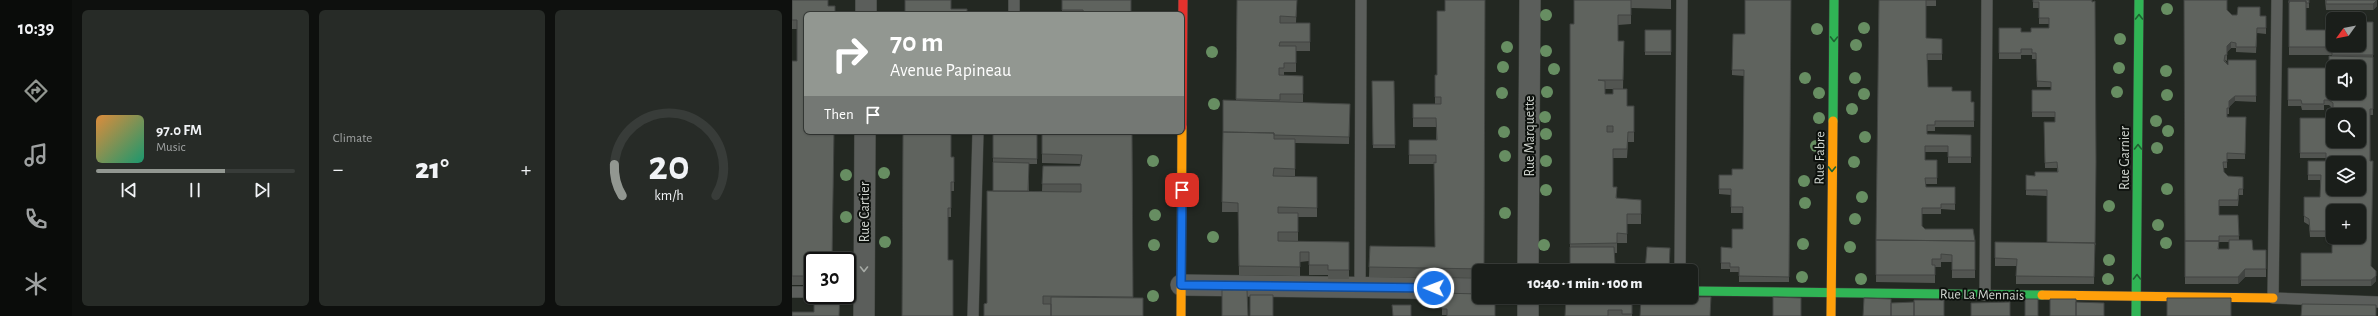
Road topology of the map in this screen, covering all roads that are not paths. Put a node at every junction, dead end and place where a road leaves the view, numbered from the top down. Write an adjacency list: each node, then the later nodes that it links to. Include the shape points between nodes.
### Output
1 (866, 0): 11 (street)
2 (1014, 0): 12 (lane)
3 (1183, 0): 13 (street)
4 (1361, 0): 21 (lane)
5 (1530, 0): 17 (street, Rue Marquette)
6 (1682, 0): 18 (lane)
7 (1834, 0): 26 (street, Rue Fabre, one-way to 26)
8 (1987, 0): 28 (lane)
9 (2139, 0): 29 (street, Rue Garnier, one-way to 9)
10 (2278, 0): 30 (lane)
11 (866, 12)
12 (1014, 12)
13 (1183, 12)
14 (865, 134): 19 (street, Rue Cartier, one-way to 19)
15 (978, 134): 34 (lane)
16 (1182, 134): 20 (street)
17 (1528, 264)
18 (1680, 264)
19 (856, 276)
20 (1181, 285): 21 (street); 35 (street)
21 (1360, 287): 22 (street)
22 (1472, 289)
23 (1698, 290): 26 (street, Rue La Mennais)
24 (792, 292): 25 (lane)
25 (804, 292)
26 (1831, 292): 28 (street, Rue La Mennais); 37 (street, Rue Fabre)
27 (856, 295): 33 (street, Rue Cartier)
28 (1984, 295): 29 (street, Rue La Mennais)
29 (2137, 296): 30 (street, Rue La Mennais); 38 (street, Rue Garnier)
30 (2273, 298): 31 (lane)
31 (2378, 302)
32 (1528, 304): 36 (street)
33 (864, 316)
34 (973, 316)
35 (1181, 316)
36 (1528, 316)
37 (1831, 316)
38 (2136, 316)

